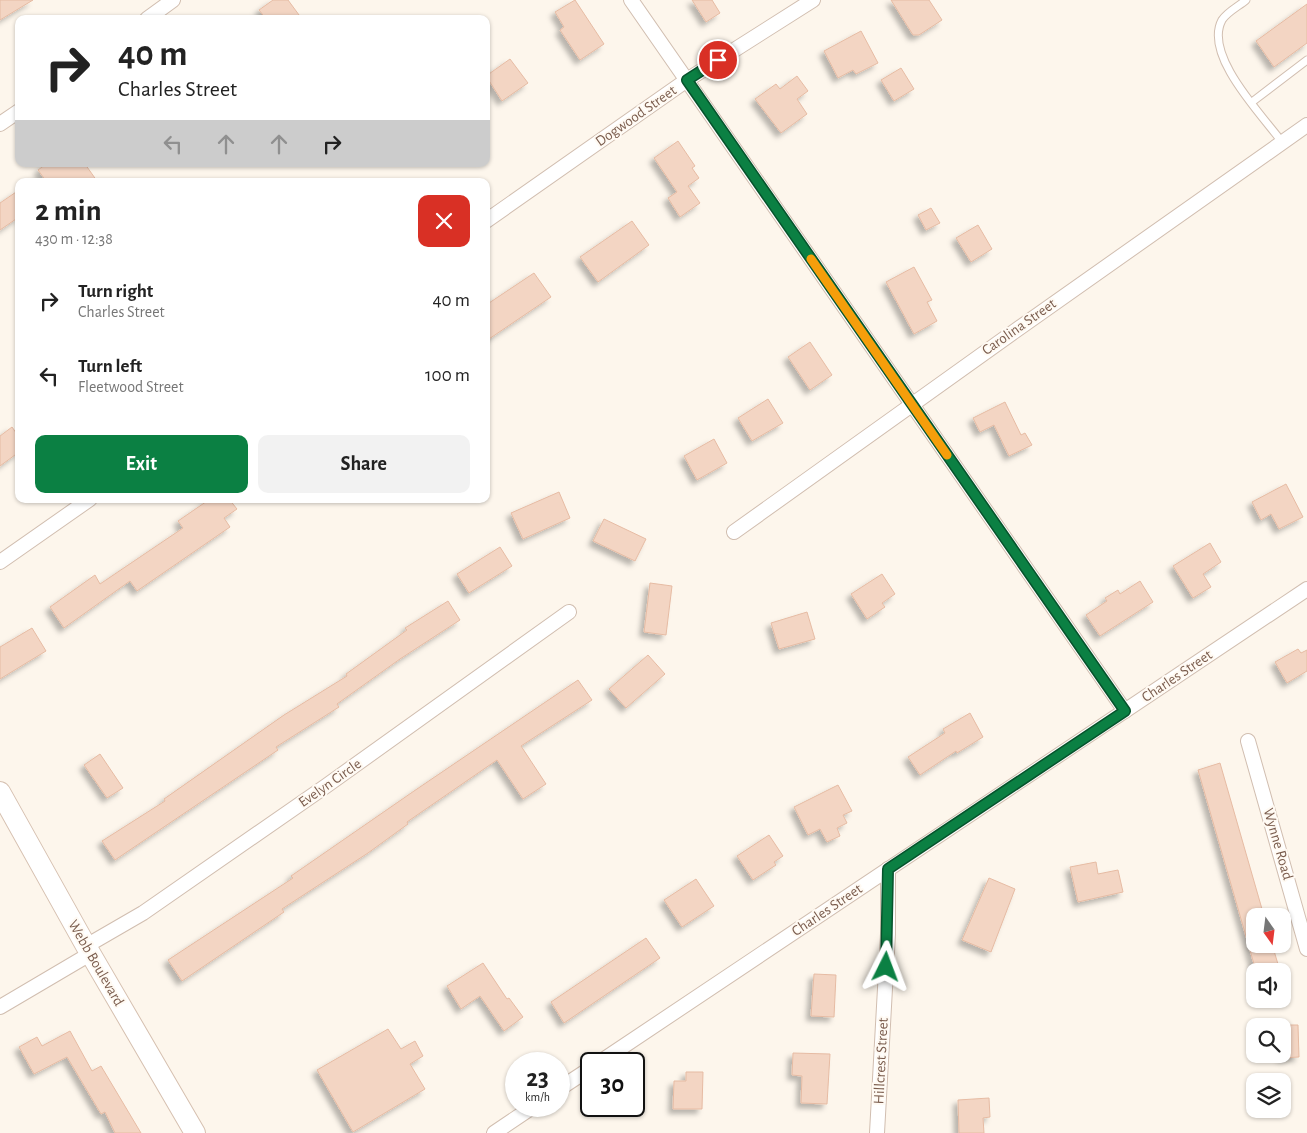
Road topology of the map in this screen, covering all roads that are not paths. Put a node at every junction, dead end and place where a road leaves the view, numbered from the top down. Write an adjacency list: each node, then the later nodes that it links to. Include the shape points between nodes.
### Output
1 (173, 0): 5 (street)
2 (631, 0): 7 (street)
3 (813, 0): 7 (street, Dogwood Street)
4 (1246, 0): 8 (lane, via 1223,18 1217,34 1228,70)
5 (152, 15)
6 (1307, 60): 8 (lane)
7 (687, 80): 13 (street, Dogwood Street); 14 (street)
8 (1252, 102): 12 (lane)
9 (15, 114): 10 (street)
10 (0, 124)
11 (1307, 125): 12 (street, Carolina Street)
12 (1282, 142): 14 (street, Carolina Street)
13 (490, 218)
14 (912, 404): 16 (street, Carolina Street); 20 (street)
15 (84, 503): 17 (street)
16 (734, 532)
17 (0, 562)
18 (1307, 589): 20 (street, Charles Street)
19 (569, 612): 25 (street, Evelyn Circle, via 326,786)
20 (1125, 711): 23 (street, Charles Street)
21 (1248, 740): 24 (street, Wynne Road)
22 (0, 792): 25 (street, Webb Boulevard)
23 (888, 869): 27 (street, Charles Street); 31 (street, Hillcrest Street, via 888,934)
24 (1307, 949)
25 (88, 950): 26 (street, Evelyn Circle); 29 (street, Webb Boulevard)
26 (0, 1008)
27 (615, 1052)
28 (518, 1117): 30 (street)
29 (195, 1133)
30 (494, 1133)
31 (877, 1133)

